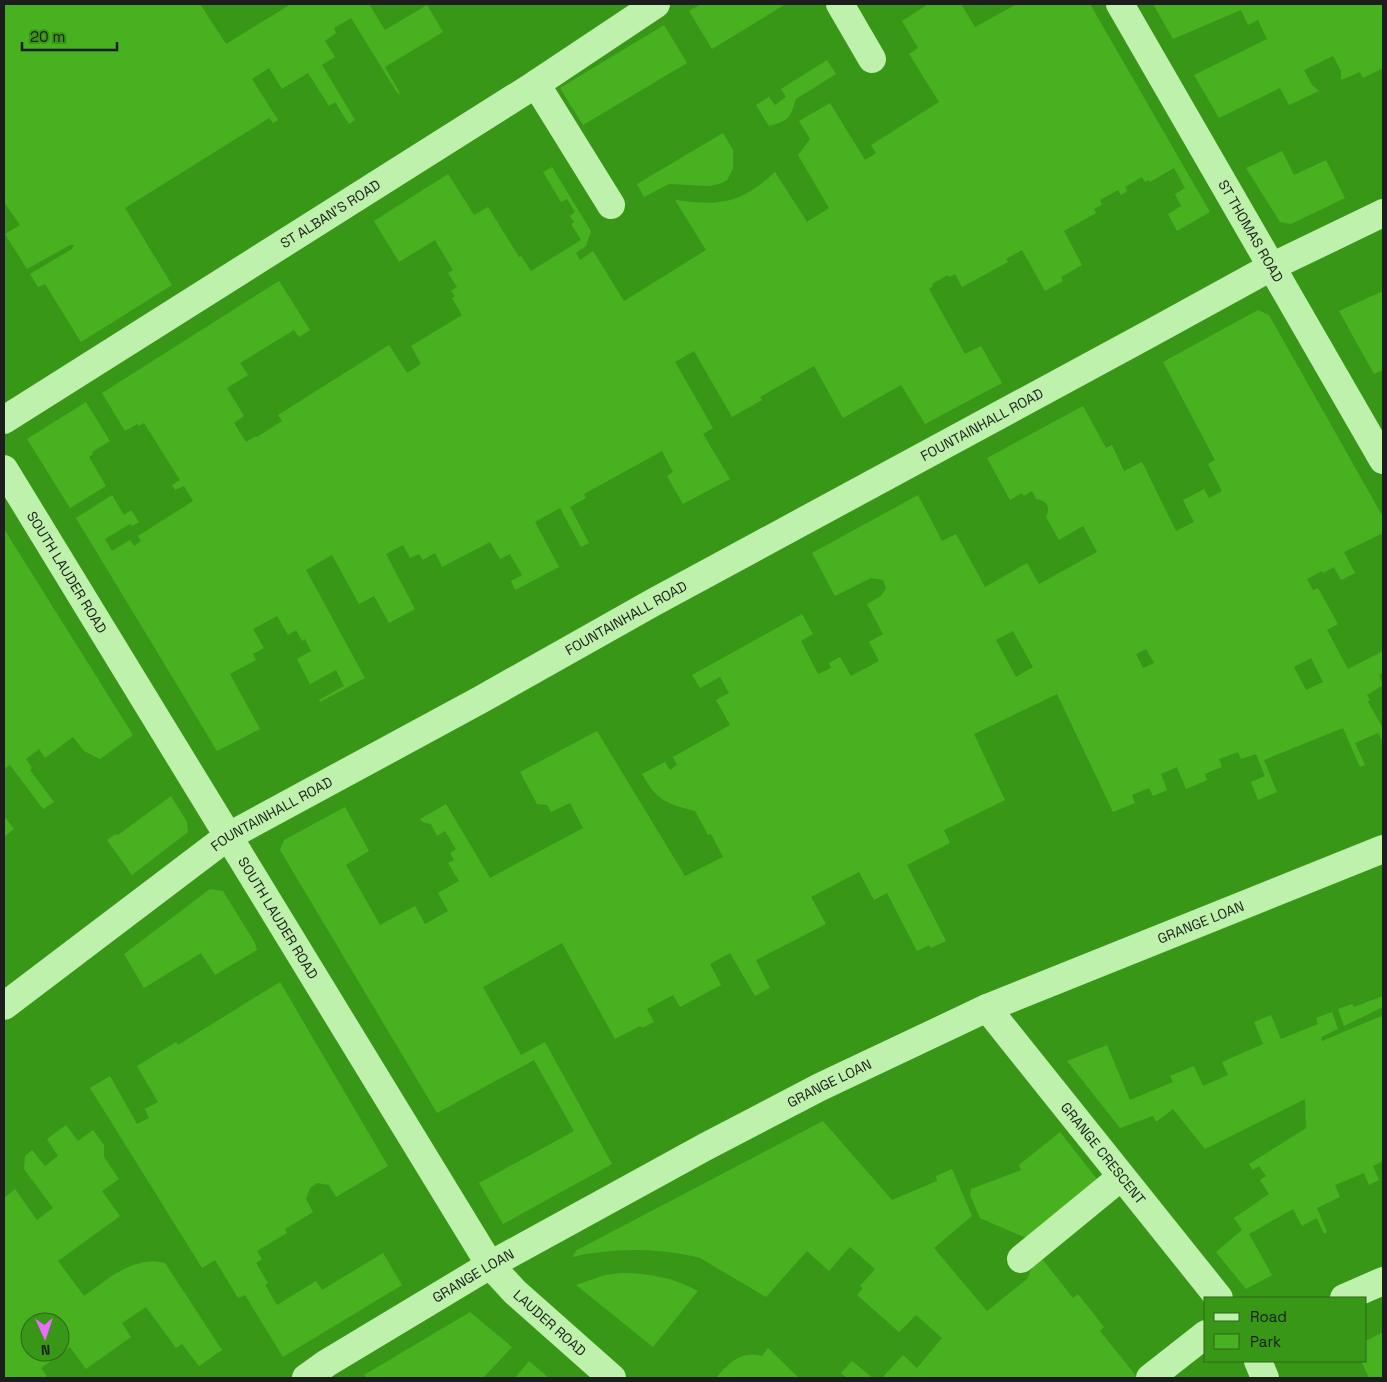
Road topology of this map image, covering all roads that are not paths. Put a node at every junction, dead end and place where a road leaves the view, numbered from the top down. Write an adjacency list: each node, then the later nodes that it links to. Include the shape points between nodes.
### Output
1 (656, 4): 5 (street, ST ALBAN'S ROAD)
2 (840, 4): 4 (street)
3 (1120, 4): 8 (street, ST THOMAS ROAD)
4 (872, 59)
5 (536, 84): 6 (street); 9 (street, ST ALBAN'S ROAD)
6 (611, 205)
7 (1383, 213): 8 (street, FOUNTAINHALL ROAD)
8 (1273, 266): 10 (street, ST THOMAS ROAD); 12 (street, FOUNTAINHALL ROAD)
9 (4, 420)
10 (1383, 460)
11 (4, 469): 12 (street, SOUTH LAUDER ROAD)
12 (227, 837): 14 (street, FOUNTAINHALL ROAD); 18 (street, SOUTH LAUDER ROAD)
13 (1381, 854): 15 (street, GRANGE LOAN)
14 (4, 1006)
15 (987, 1008): 16 (street, GRANGE CRESCENT); 18 (street, GRANGE LOAN, via 705,1147)
16 (1121, 1177): 17 (street); 20 (street, GRANGE CRESCENT)
17 (1021, 1259)
18 (490, 1265): 24 (street, GRANGE LOAN); 25 (street, LAUDER ROAD, via 515,1292)
19 (1383, 1281): 21 (street)
20 (1218, 1297)
21 (1346, 1297)
22 (1204, 1336): 26 (street)
23 (1258, 1362): 27 (street)
24 (306, 1378)
25 (612, 1378)
26 (1150, 1378)
27 (1265, 1378)

